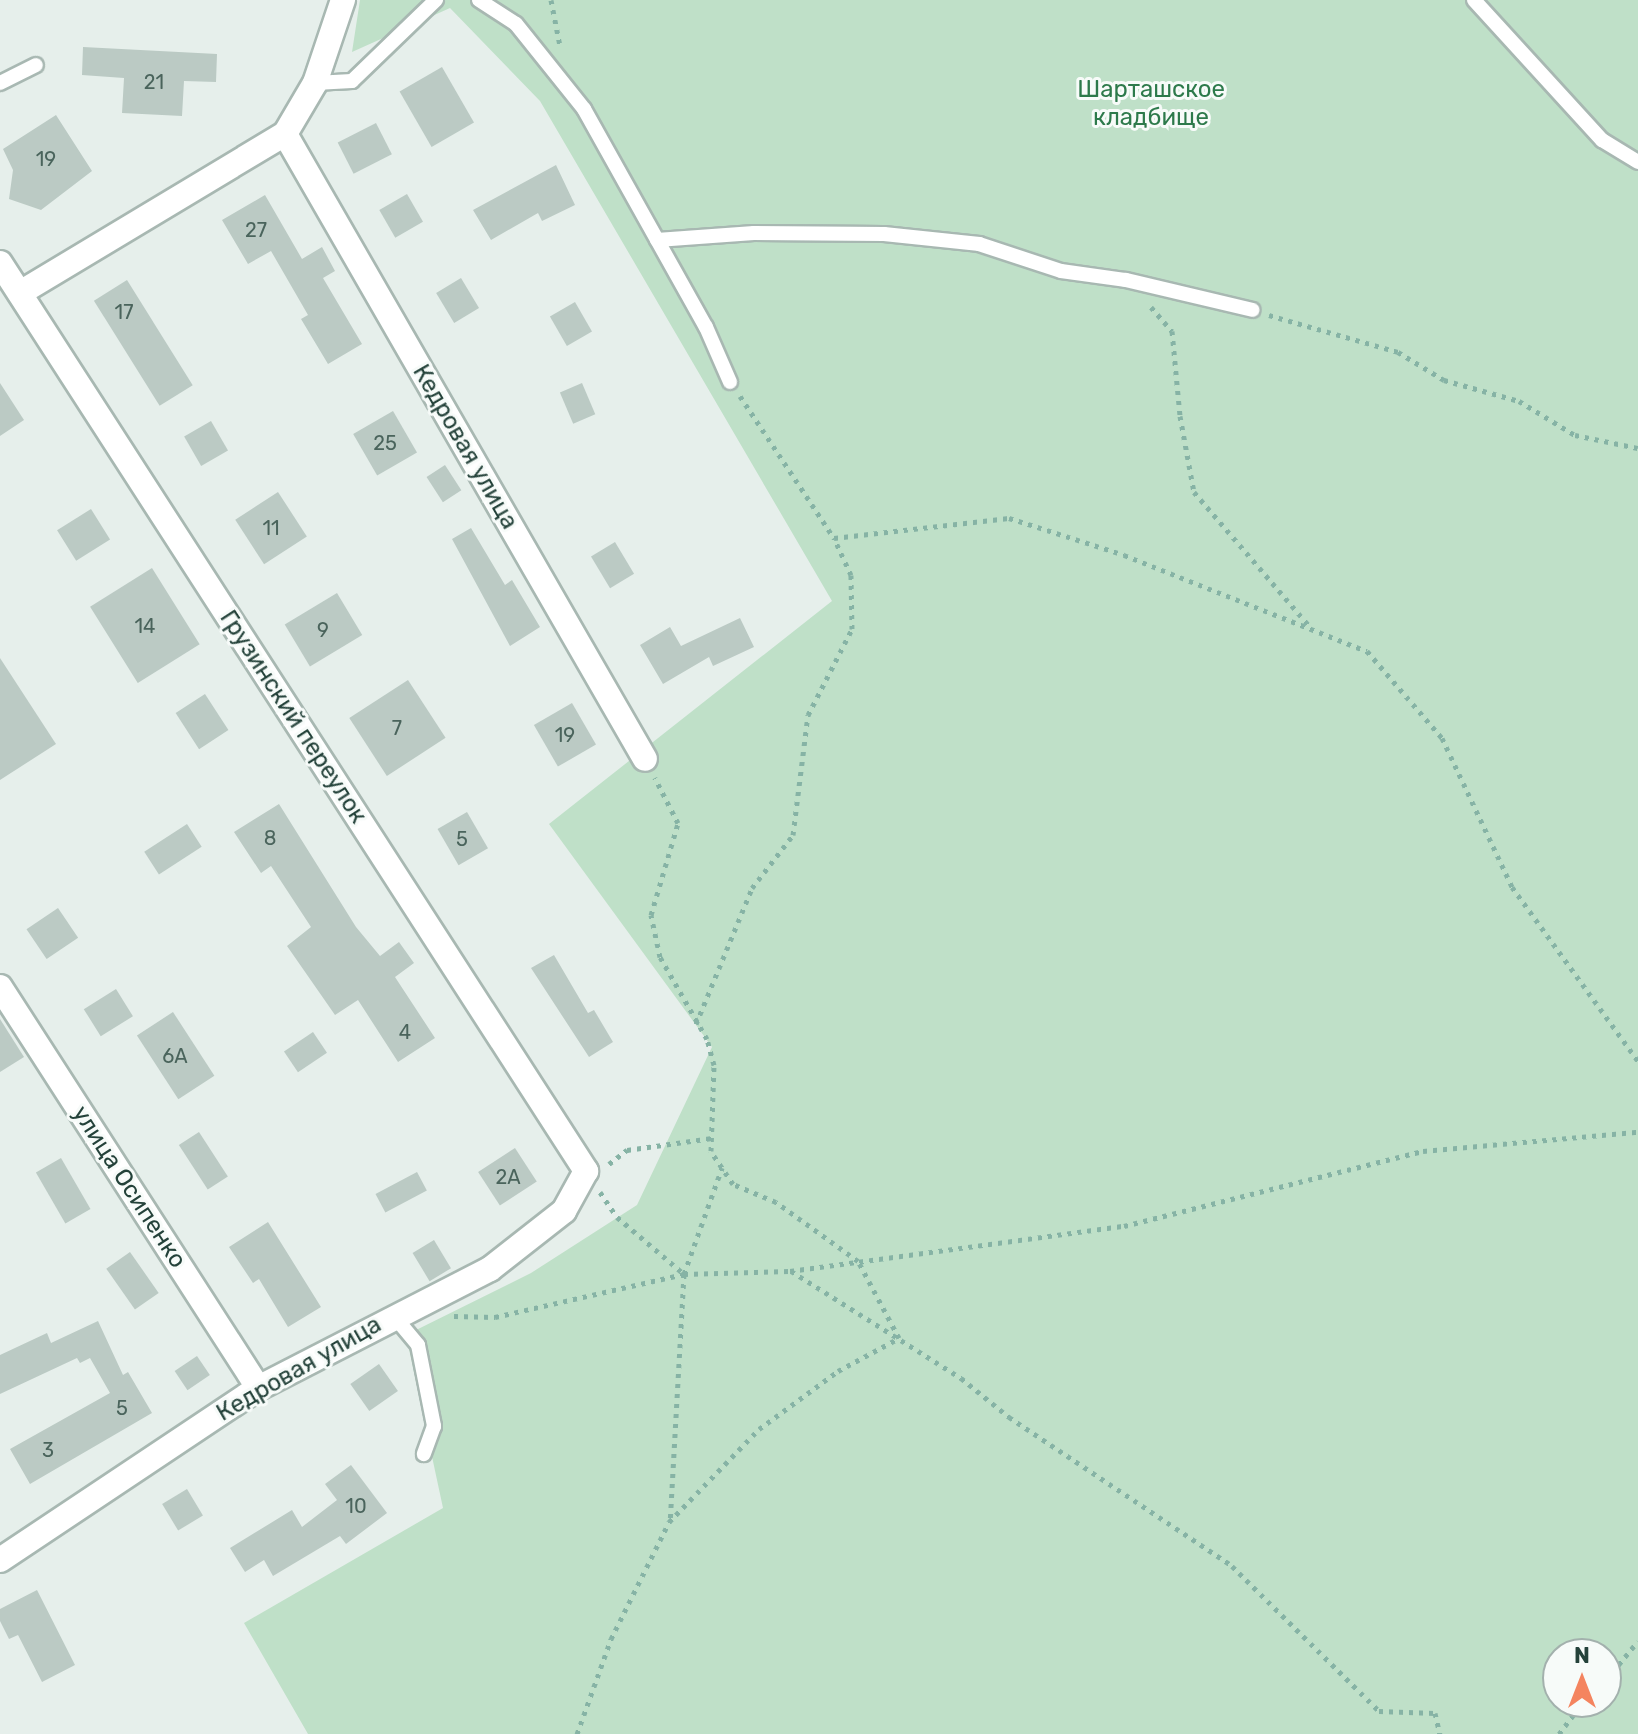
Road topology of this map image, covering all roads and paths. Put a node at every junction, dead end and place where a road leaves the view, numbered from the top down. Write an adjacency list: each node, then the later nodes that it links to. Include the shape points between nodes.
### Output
1 (343, 0): 7 (street)
2 (436, 0): 7 (lane, via 352,81)
3 (479, 0): 10 (lane, via 516,24 584,109)
4 (1474, 0): 9 (lane, via 1602,140)
5 (36, 65): 6 (lane)
6 (0, 83)
7 (315, 83): 8 (street)
8 (285, 134): 13 (street); 19 (street, Кедровая улица)
9 (1638, 162)
10 (657, 240): 12 (lane, via 754,233 884,234 979,244 1061,271); 15 (lane)
11 (0, 263): 13 (street, Грузинский переулок)
12 (1126, 280): 14 (lane); 18 (path, via 1172,331 1194,492)
13 (20, 293): 26 (street, Грузинский переулок)
14 (1253, 310): 16 (path, via 1398,352 1444,380 1519,401 1575,435)
15 (730, 382): 17 (path)
16 (1638, 448)
17 (834, 538): 18 (path, via 1009,518 1124,555); 21 (path, via 851,575 852,629 808,715 793,835 752,888)
18 (1314, 631): 22 (path, via 1367,651 1442,738 1512,887)
19 (645, 759): 21 (path, via 678,823 651,915 660,957)
20 (0, 987): 33 (street, улица Осипенко)
21 (696, 1024): 24 (path, via 714,1065)
22 (1638, 1061)
23 (1638, 1132): 27 (path, via 1423,1151 1124,1226)
24 (712, 1138): 25 (path, via 711,1151); 26 (path, via 627,1150 611,1164)
25 (722, 1167): 27 (path, via 733,1184 776,1202); 29 (path)
26 (586, 1171): 29 (path, via 617,1217); 30 (street, Кедровая улица, via 564,1211 490,1269)
27 (858, 1261): 28 (path); 32 (path)
28 (790, 1271): 29 (path); 32 (path)
29 (684, 1274): 31 (path, via 495,1317); 35 (path)
30 (393, 1314): 33 (street, Кедровая улица); 34 (lane, via 418,1345 434,1426)
31 (451, 1316)
32 (899, 1338): 35 (path, via 838,1371 759,1429); 40 (path, via 1232,1566 1379,1711 1435,1713)
33 (258, 1388): 36 (street, Кедровая улица)
34 (424, 1454)
35 (669, 1522): 39 (path, via 611,1639)
36 (0, 1560)
37 (1638, 1641): 38 (path)
38 (1622, 1660)
39 (577, 1734)
40 (1440, 1734)

